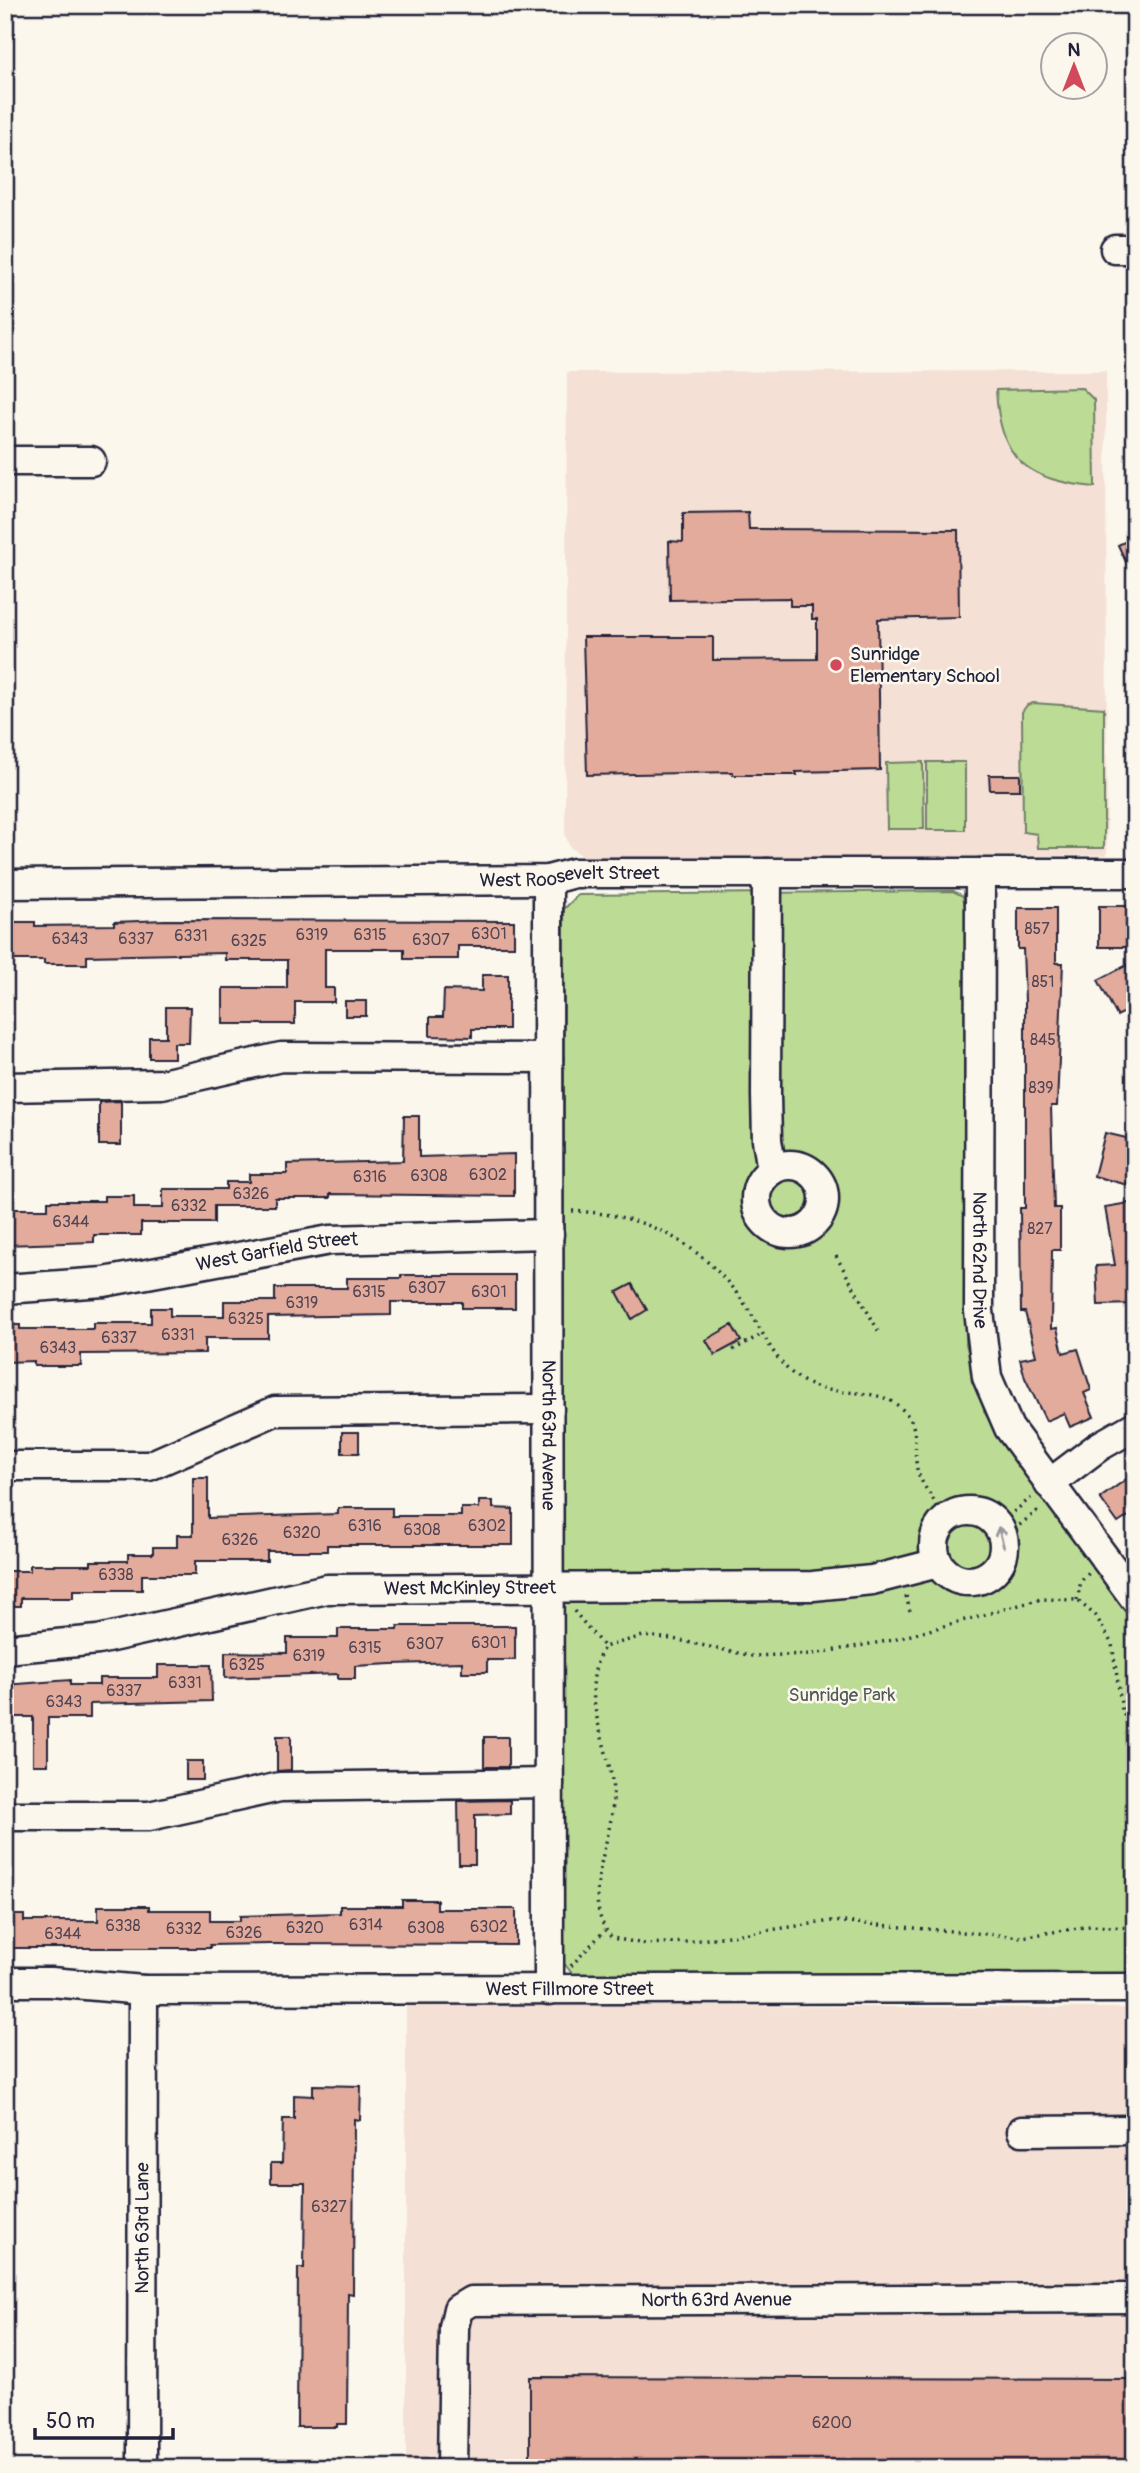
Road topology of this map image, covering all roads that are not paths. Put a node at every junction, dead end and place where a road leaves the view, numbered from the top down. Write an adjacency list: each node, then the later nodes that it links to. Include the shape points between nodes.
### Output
1 (5, 461): 2 (street)
2 (91, 461)
3 (766, 873): 4 (street, West Roosevelt Street); 6 (street, West Roosevelt Street, via 574,873); 10 (street, via 766,1106)
4 (980, 873): 5 (street, West Roosevelt Street); 16 (street, North 62nd Drive, via 981,1336 987,1377)
5 (1135, 873)
6 (548, 880): 7 (street, West Roosevelt Street); 8 (street, North 63rd Avenue)
7 (5, 884)
8 (548, 1058): 9 (street, via 281,1057 162,1084); 11 (street, North 63rd Avenue)
9 (5, 1087)
10 (772, 1170)
11 (549, 1234): 12 (street, West Garfield Street, via 330,1240 104,1282); 13 (street, North 63rd Avenue)
12 (5, 1289)
13 (548, 1409): 15 (street, via 275,1411 149,1466); 18 (street, North 63rd Avenue)
14 (1135, 1426): 16 (street, via 1098,1447)
15 (5, 1466)
16 (1043, 1494): 19 (street, North 62nd Drive)
17 (937, 1563): 17 (street, one-way to 17, via 952,1577 982,1579 1002,1558 1000,1532 989,1517 966,1511 944,1520 934,1541); 18 (street, West McKinley Street, via 872,1580 813,1586)
18 (548, 1587): 20 (street, West McKinley Street, via 327,1589 98,1640); 21 (street, North 63rd Avenue)
19 (1135, 1599)
20 (5, 1649)
21 (548, 1783): 22 (street, via 280,1787 149,1816); 26 (street, North 63rd Avenue)
22 (5, 1816)
23 (5, 1982): 25 (street, West Fillmore Street)
24 (1135, 1988): 26 (street, West Fillmore Street)
25 (143, 1990): 26 (street, West Fillmore Street); 30 (street, North 63rd Lane)
26 (549, 1990)
27 (1135, 2130): 28 (street)
28 (1022, 2131)
29 (1135, 2298): 31 (street, North 63rd Avenue, via 471,2301 458,2309 454,2327)
30 (142, 2468)
31 (452, 2468)

